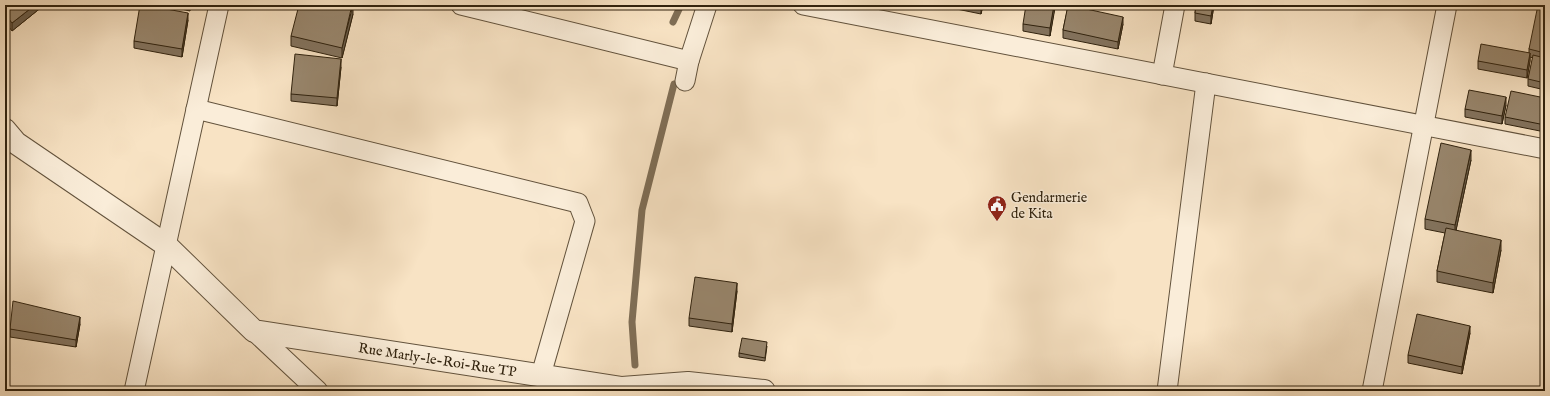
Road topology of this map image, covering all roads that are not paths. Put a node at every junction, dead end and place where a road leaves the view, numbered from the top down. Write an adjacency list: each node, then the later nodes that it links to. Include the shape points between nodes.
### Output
1 (219, 5): 11 (street)
2 (461, 5): 7 (street)
3 (706, 5): 7 (street)
4 (803, 5): 8 (street)
5 (1175, 5): 8 (street)
6 (1447, 5): 12 (street)
7 (689, 61): 9 (street)
8 (1162, 75): 10 (street)
9 (685, 81)
10 (1206, 83): 12 (street); 21 (street)
11 (196, 109): 15 (street); 17 (street, via 578,203 585,220)
12 (1424, 126): 14 (street); 22 (street)
13 (5, 130): 15 (street, via 16,143)
14 (1545, 149)
15 (166, 245): 16 (street); 18 (street)
16 (254, 331): 17 (street, Rue Marly-le-Roi-Rue TP); 19 (street)
17 (541, 375): 20 (street, Rue Marly-le-Roi-Rue TP, via 622,388 688,383)
18 (134, 391)
19 (318, 391)
20 (764, 391)
21 (1167, 391)
22 (1372, 391)

